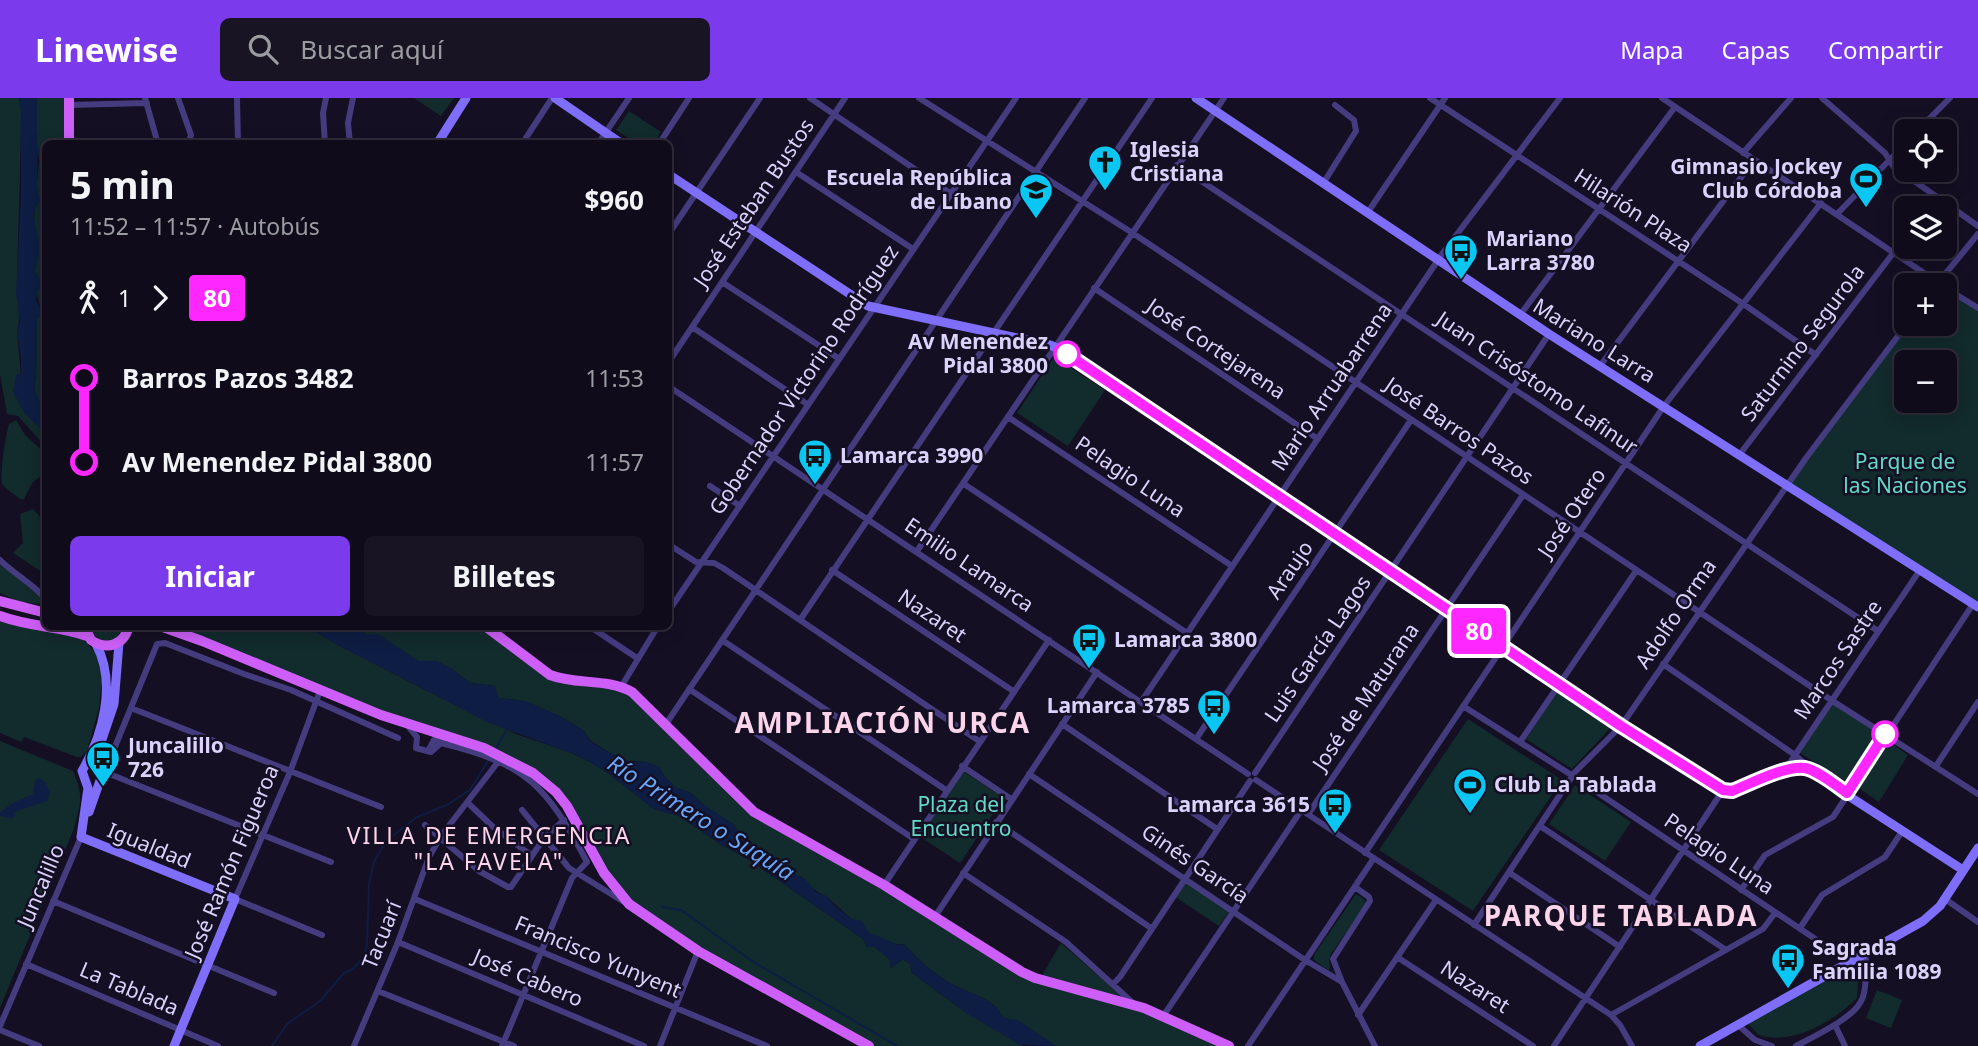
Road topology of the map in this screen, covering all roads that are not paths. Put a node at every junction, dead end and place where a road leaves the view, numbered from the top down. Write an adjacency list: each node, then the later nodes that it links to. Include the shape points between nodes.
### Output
1 (178, 98): 36 (street)
2 (237, 98): 37 (street)
3 (326, 98): 38 (street)
4 (353, 98): 39 (street)
5 (466, 98): 40 (main road)
6 (553, 98): 33 (main road); 41 (street)
7 (629, 98): 33 (street)
8 (689, 98): 44 (street)
9 (760, 98): 56 (street)
10 (810, 98): 31 (street)
11 (845, 98): 31 (street, José Esteban Bustos)
12 (919, 98): 45 (street, José Barros Pazos)
13 (1016, 98): 45 (street, Gobernador Victorino Rodríguez)
14 (1086, 98): 53 (street)
15 (1152, 98): 58 (street)
16 (1196, 98): 30 (main road, Mariano Larra)
17 (1224, 98): 30 (street)
18 (1430, 98): 28 (street, Hilarión Plaza)
19 (1445, 98): 28 (street)
20 (1560, 98): 48 (street, Mario Arruabarrena)
21 (1662, 98): 29 (street)
22 (1791, 98): 46 (street)
23 (1822, 98): 50 (street)
24 (1948, 99): 32 (street)
25 (146, 100): 26 (street); 35 (street)
26 (69, 102): 34 (main road)
27 (1335, 105): 55 (street, via 1354,120 1356,131)
28 (1440, 105): 48 (street, Hilarión Plaza); 61 (street)
29 (1675, 107): 46 (street); 60 (street)
30 (1214, 111): 51 (street); 55 (main road, Mariano Larra)
31 (834, 114): 52 (street, José Esteban Bustos); 57 (street)
32 (1929, 119)
33 (606, 132): 42 (street); 43 (main road)
34 (69, 140)
35 (157, 140)
36 (189, 140)
37 (238, 140)
38 (325, 140)
39 (350, 140)
40 (440, 140)
41 (525, 140)
42 (601, 140)
43 (617, 140)
44 (662, 140)
45 (986, 142): 53 (street, José Barros Pazos); 57 (street, Gobernador Victorino Rodríguez)
46 (1743, 153): 49 (street)
47 (1894, 155): 50 (street)
48 (1517, 157): 60 (street, Hilarión Plaza); 71 (street, Mario Arruabarrena)
49 (1754, 160): 59 (street); 72 (street)
50 (1889, 160): 62 (street); 63 (street)
51 (1177, 165): 65 (street); 81 (street, Juan Crisóstomo Lafinur)
52 (796, 172): 66 (street, José Esteban Bustos); 68 (street)
53 (1035, 172): 58 (street, José Barros Pazos); 83 (street)
54 (672, 176): 56 (main road)
55 (1324, 182): 61 (main road, Mariano Larra)
56 (697, 192): 64 (street); 66 (main road)
57 (950, 193): 68 (street, Gobernador Victorino Rodríguez)
58 (1082, 202): 65 (street, José Barros Pazos); 85 (street)
59 (1821, 204): 62 (street); 78 (street, José Otero)
60 (1599, 210): 72 (street, Hilarión Plaza); 82 (street)
61 (1368, 212): 71 (main road, Mariano Larra)
62 (1837, 214): 69 (street)
63 (1978, 226)
64 (672, 229)
65 (1131, 232): 76 (street); 93 (street, José Barros Pazos)
66 (755, 233): 75 (street, José Esteban Bustos); 79 (main road)
67 (1978, 234): 74 (street)
68 (913, 249): 79 (street, Gobernador Victorino Rodríguez)
69 (1894, 252): 89 (street, Saturnino Segurola)
70 (1904, 259): 73 (street)
71 (1438, 260): 81 (street, Mario Arruabarrena); 82 (main road, Mariano Larra)
72 (1677, 261): 78 (street, Hilarión Plaza); 92 (street)
73 (1923, 273)
74 (1949, 273)
75 (722, 282): 84 (street, José Esteban Bustos); 91 (street)
76 (1094, 288): 88 (street); 100 (street, José Cortejarena)
77 (1957, 295): 80 (street)
78 (1742, 303): 89 (street, Hilarión Plaza); 97 (street, José Otero)
79 (873, 308): 83 (main road); 91 (street, Gobernador Victorino Rodríguez)
80 (1978, 308)
81 (1403, 314): 93 (street, Mario Arruabarrena); 94 (street, Juan Crisóstomo Lafinur)
82 (1520, 315): 86 (main road, Mariano Larra)
83 (935, 322): 85 (main road); 108 (street)
84 (692, 327): 90 (street, José Esteban Bustos); 96 (street)
85 (993, 334): 88 (main road); 112 (street)
86 (1549, 334): 92 (main road, Mariano Larra); 94 (street, Luis García Lagos)
87 (1898, 336): 106 (street, Adolfo Orma)
88 (1055, 347): 98 (street); 110 (main road)
89 (1816, 355): 101 (street, Saturnino Segurola)
90 (672, 357)
91 (838, 358): 96 (street, Gobernador Victorino Rodríguez)
92 (1600, 366): 97 (main road, Mariano Larra)
93 (1356, 383): 99 (street, José Barros Pazos); 100 (street, Mario Arruabarrena)
94 (1512, 388): 103 (street, Luis García Lagos); 104 (street, Juan Crisóstomo Lafinur)
95 (672, 389): 102 (street, Emilio Lamarca)
96 (807, 404): 102 (street, Gobernador Victorino Rodríguez)
97 (1664, 407): 101 (main road, Mariano Larra); 104 (street, José Otero)
98 (1008, 417): 105 (street); 120 (street, Pelagio Luna)
99 (1411, 420): 103 (street, José Barros Pazos); 114 (street, Araujo)
100 (1318, 439): 110 (street, Mario Arruabarrena)
101 (1740, 454): 106 (main road, Mariano Larra)
102 (773, 456): 108 (street, Emilio Lamarca); 111 (street, Gobernador Victorino Rodríguez)
103 (1467, 457): 109 (street, José Barros Pazos); 123 (street, Luis García Lagos)
104 (1626, 463): 113 (street, José Otero); 115 (street, Juan Crisóstomo Lafinur)
105 (964, 484): 117 (street); 144 (street)
106 (1787, 485): 115 (street, Adolfo Orma); 122 (main road, Mariano Larra)
107 (710, 486): 111 (street)
108 (822, 489): 112 (street, Emilio Lamarca); 125 (street)
109 (1523, 495): 113 (street, José Barros Pazos); 131 (street, José de Maturana)
110 (1279, 497): 114 (main road); 120 (street, Mario Arruabarrena)
111 (740, 506): 119 (street, Gobernador Victorino Rodríguez)
112 (868, 519): 117 (street, Emilio Lamarca); 121 (street)
113 (1581, 533): 124 (street, José Barros Pazos); 149 (street, José Otero)
114 (1336, 535): 123 (main road); 171 (street, Araujo)
115 (1745, 544): 132 (street, Adolfo Orma); 143 (street, Juan Crisóstomo Lafinur)
116 (672, 547): 119 (street)
117 (917, 551): 146 (street, Emilio Lamarca)
118 (0, 560): 126 (street)
119 (703, 562): 125 (street, via 723,568); 128 (street, Gobernador Victorino Rodríguez)
120 (1232, 566): 144 (street, Mario Arruabarrena)
121 (832, 570): 134 (street); 157 (street, Nazaret)
122 (1920, 570): 129 (main road, Mariano Larra); 143 (street, Marcos Sastre)
123 (1391, 571): 131 (main road); 187 (street, Luis García Lagos)
124 (1636, 571): 132 (street, José Barros Pazos); 153 (street)
125 (754, 590): 134 (street); 145 (street)
126 (42, 592)
127 (0, 601): 130 (main road)
128 (672, 605)
129 (1975, 605): 168 (street)
130 (42, 607)
131 (1447, 609): 149 (main road); 197 (street, José de Maturana)
132 (1698, 611): 151 (street, Adolfo Orma); 158 (street, José Barros Pazos)
133 (0, 616): 135 (main road)
134 (800, 620): 172 (street)
135 (42, 626)
136 (68, 630): 142 (main road)
137 (128, 630): 147 (main road)
138 (171, 630): 156 (main road)
139 (492, 630): 154 (main road, via 551,675)
140 (595, 630): 150 (street)
141 (655, 630): 150 (street)
142 (86, 631): 148 (main road)
143 (1878, 631): 158 (street, Marcos Sastre)
144 (1187, 633): 160 (street, Mario Arruabarrena)
145 (722, 640): 155 (street); 189 (street)
146 (1049, 640): 152 (street, Emilio Lamarca); 157 (street)
147 (119, 643): 148 (main road); 178 (main road, Juncalillo, via 114,704)
148 (96, 644): 178 (main road, Juncalillo, via 105,667 107,694)
149 (1503, 647): 153 (main road); 162 (street, José Otero)
150 (637, 658): 154 (street)
151 (1662, 664): 167 (street, Adolfo Orma); 176 (street)
152 (1097, 672): 160 (street, Emilio Lamarca); 166 (street)
153 (1559, 684): 167 (main road); 173 (street)
154 (621, 687): 165 (main road)
155 (689, 689): 165 (street); 208 (street)
156 (320, 691): 159 (street, José Ramón Figueroa); 164 (main road)
157 (1013, 691): 172 (street)
158 (1831, 700): 168 (street, José Barros Pazos); 176 (street, Marcos Sastre)
159 (316, 702): 163 (street, Juncalillo, via 165,643 157,644); 170 (street); 183 (street, José Ramón Figueroa)
160 (1141, 702): 171 (street, Emilio Lamarca)
161 (1978, 702): 180 (street)
162 (1463, 705): 173 (street, Pelagio Luna); 211 (street, José Otero)
163 (131, 708): 183 (street); 185 (street, Juncalillo)
164 (403, 722): 169 (main road); 175 (street, via 418,737 416,748)
165 (666, 724): 220 (main road, via 754,812)
166 (1062, 724): 184 (street); 202 (street)
167 (1621, 726): 186 (street, Adolfo Orma); 190 (main road)
168 (1886, 733): 180 (street, José Barros Pazos); 191 (street)
169 (452, 737): 174 (main road); 175 (street, via 434,740)
170 (398, 738)
171 (1196, 739): 187 (street, Emilio Lamarca)
172 (979, 741): 179 (street)
173 (1520, 742): 186 (street, Pelagio Luna)
174 (482, 750): 175 (street, via 440,743); 177 (main road)
175 (428, 751)
176 (1796, 755): 181 (street, Marcos Sastre); 182 (street)
177 (497, 759): 194 (street, Tacuarí); 198 (street, via 544,793); 229 (main road, via 533,774 556,793 604,873)
178 (91, 764): 185 (main road); 188 (main road, Juncalillo, via 82,771)
179 (962, 765): 189 (street); 193 (street)
180 (1936, 766): 192 (street, José Barros Pazos)
181 (1786, 770): 182 (main road); 190 (main road, via 1732,791)
182 (1813, 771): 191 (main road)
183 (290, 772): 195 (street); 204 (street, José Ramón Figueroa)
184 (1029, 774): 193 (street); 219 (street, Ginés García)
185 (100, 776): 188 (main road, via 92,783); 204 (street); 205 (main road, Juncalillo)
186 (1573, 776): 201 (street, Adolfo Orma); 210 (street, Pelagio Luna)
187 (1252, 777): 197 (street, Emilio Lamarca); 202 (street, Luis García Lagos)
188 (84, 780): 205 (main road, Juncalillo, via 88,788)
189 (946, 790): 208 (street)
190 (1723, 790): 210 (street)
191 (1847, 793): 203 (main road); 222 (street, via 1833,817 1765,855)
192 (1978, 794)
193 (1011, 799): 199 (street)
194 (468, 803): 206 (street, Tacuarí); 212 (street)
195 (382, 807)
196 (522, 810): 207 (street)
197 (1306, 811): 211 (street, Emilio Lamarca); 230 (street, José de Maturana)
198 (564, 820): 207 (street); 216 (street, via 587,862)
199 (996, 822): 217 (street); 235 (street)
200 (425, 825): 206 (street)
201 (1540, 826): 218 (street, Adolfo Orma); 227 (street)
202 (1217, 829): 219 (street, Luis García Lagos)
203 (1903, 831): 215 (main road); 236 (street, via 1885,857 1822,895)
204 (263, 835): 214 (street); 223 (street, José Ramón Figueroa)
205 (80, 837): 223 (main road, Igualdad); 228 (street, Juncalillo)
206 (441, 837): 212 (street, via 479,871 508,887); 224 (street, Tacuarí, via 429,856)
207 (544, 838): 212 (street); 216 (street)
208 (914, 839): 220 (street)
209 (1978, 848): 215 (main road)
210 (1684, 852): 222 (street, Pelagio Luna); 227 (street)
211 (1365, 853): 213 (street, Emilio Lamarca)
212 (532, 856)
213 (1374, 858): 221 (street); 226 (street, Emilio Lamarca)
214 (331, 862)
215 (1963, 870): 225 (main road)
216 (576, 873): 229 (street); 242 (street)
217 (963, 873): 232 (street); 250 (street, via 1066,942)
218 (1510, 873): 234 (street, Adolfo Orma); 239 (street)
219 (1184, 878): 230 (street, Ginés García); 235 (street, Luis García Lagos)
220 (884, 885): 232 (main road)
221 (1354, 887): 245 (street); 249 (street, via 1370,901 1333,959)
222 (1741, 890): 231 (street, Pelagio Luna)
223 (235, 899): 237 (street, Igualdad); 248 (main road, José Ramón Figueroa)
224 (415, 899): 238 (street, Tacuarí); 242 (street, Francisco Yunyent)
225 (1945, 899): 233 (street); 243 (main road, via 1923,921)
226 (1436, 900): 234 (street, Emilio Lamarca); 244 (street)
227 (1652, 900): 239 (street); 240 (street)
228 (53, 901): 246 (street, Juncalillo); 248 (street)
229 (629, 904): 241 (main road)
230 (1234, 911): 245 (street, Ginés García); 258 (street, José de Maturana)
231 (1775, 913): 236 (street, Pelagio Luna); 240 (street, via 1766,927)
232 (934, 918): 255 (main road, via 1030,976)
233 (1978, 922)
234 (1474, 925): 254 (street, Emilio Lamarca)
235 (1151, 928): 250 (street, Luis García Lagos)
236 (1800, 929): 247 (street, Pelagio Luna)
237 (321, 935)
238 (398, 942): 251 (street, Tacuarí); 253 (street, José Cabero)
239 (1620, 947): 254 (street)
240 (1726, 950): 259 (street)
241 (698, 951): 256 (street); 266 (main road)
242 (542, 952): 253 (street); 256 (street, Francisco Yunyent)
243 (1866, 954): 247 (main road); 261 (street, via 1860,1003)
244 (1397, 957): 257 (street); 278 (street, Nazaret)
245 (1305, 960): 249 (street, Ginés García); 276 (street)
246 (26, 964): 262 (street, Juncalillo); 263 (street, La Tablada)
247 (1848, 964): 260 (main road)
248 (206, 967): 252 (street); 263 (main road, José Ramón Figueroa)
249 (1342, 982): 257 (street)
250 (1112, 984): 255 (street)
251 (379, 991): 264 (street, Tacuarí); 265 (street)
252 (274, 993)
253 (524, 995): 265 (street); 272 (street, José Cabero)
254 (1587, 999): 259 (street, Emilio Lamarca); 279 (street)
255 (1135, 1005): 258 (main road)
256 (676, 1008): 273 (street); 274 (street, Francisco Yunyent)
257 (1358, 1014): 277 (street)
258 (1164, 1015): 275 (main road)
259 (1611, 1015): 280 (street, Emilio Lamarca)
260 (1738, 1025): 281 (main road); 282 (street, via 1755,1040)
261 (1835, 1025): 283 (street); 284 (street)
262 (0, 1028): 267 (street)
263 (180, 1030): 268 (main road, José Ramón Figueroa); 269 (street, La Tablada)
264 (354, 1044): 270 (street)
265 (503, 1044): 271 (street)
266 (866, 1045)
267 (39, 1046)
268 (174, 1046)
269 (218, 1046)
270 (364, 1046)
271 (514, 1046)
272 (643, 1046)
273 (660, 1046)
274 (767, 1046)
275 (1229, 1046)
276 (1248, 1046)
277 (1375, 1046)
278 (1533, 1046)
279 (1554, 1046)
280 (1632, 1046)
281 (1700, 1046)
282 (1772, 1046)
283 (1796, 1046)
284 (1845, 1046)

